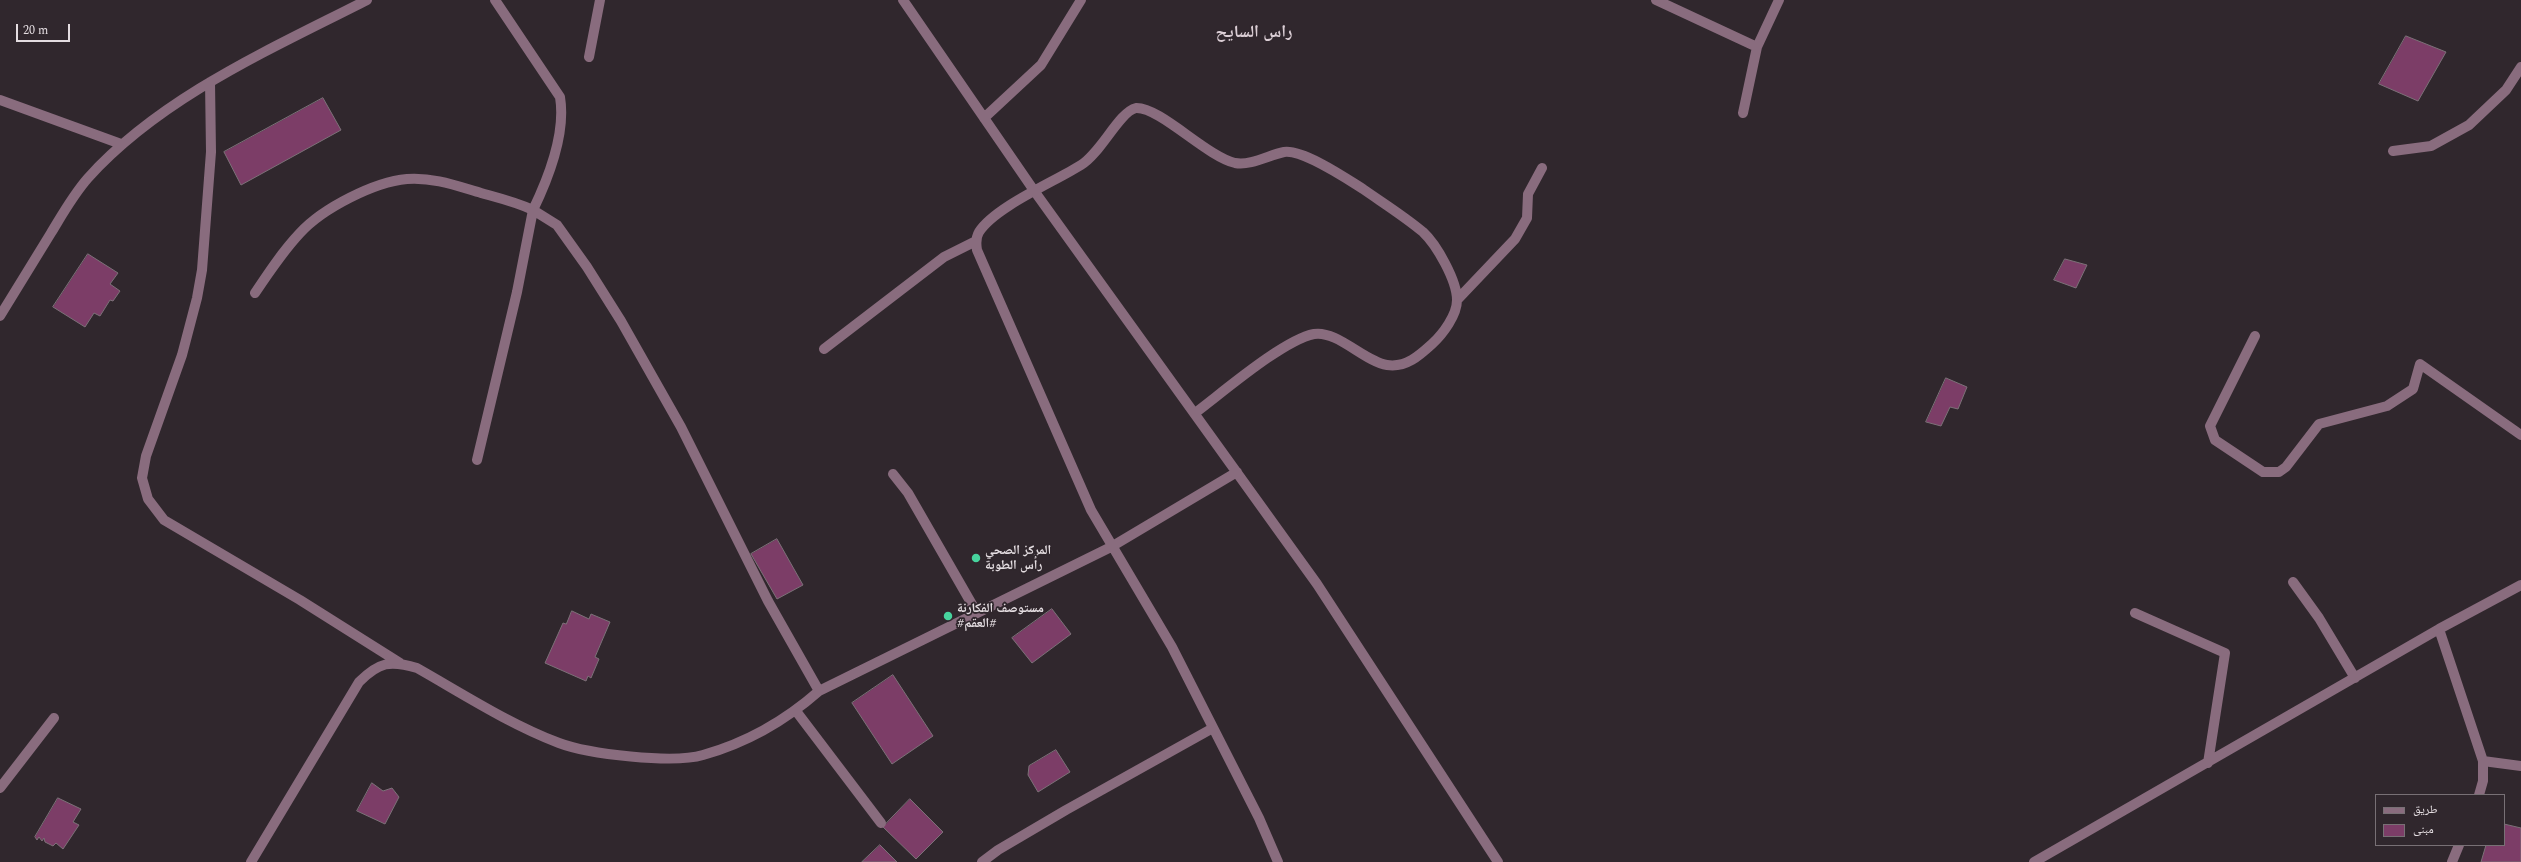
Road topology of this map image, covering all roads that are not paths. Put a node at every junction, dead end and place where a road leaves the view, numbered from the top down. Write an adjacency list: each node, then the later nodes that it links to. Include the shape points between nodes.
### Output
1 (367, 0): 8 (street)
2 (495, 0): 20 (street, via 560,97 562,109 558,136 542,191)
3 (600, 0): 10 (street)
4 (1081, 0): 15 (street, via 1041,65)
5 (1656, 0): 9 (street)
6 (1779, 0): 9 (street)
7 (906, 1): 15 (street)
8 (356, 3): 12 (street)
9 (1757, 48): 14 (street)
10 (588, 57)
11 (2521, 67): 17 (street, via 2506,90 2469,125 2430,146)
12 (210, 82): 16 (street, via 153,119); 38 (street, via 211,152 202,270 182,355 146,456 142,478 148,499 164,520 300,600)
13 (0, 100): 16 (street)
14 (1743, 113)
15 (984, 118): 19 (street)
16 (121, 144): 24 (street, via 69,203)
17 (2393, 151)
18 (1542, 168): 23 (street, via 1528,194 1526,218 1515,239)
19 (1035, 192): 21 (street, via 999,212 978,233); 23 (street, via 1097,153 1126,113 1141,108 1218,156 1234,162 1255,161 1287,151 1304,156 1348,179 1424,233 1444,262); 27 (street)
20 (533, 210): 22 (street, via 445,182 408,179 389,183 346,200 301,231); 29 (street, via 517,292); 40 (street, via 557,225 621,321 682,426 768,601)
21 (976, 241): 26 (street, via 944,257); 32 (street, via 976,250 996,297 1091,510)
22 (255, 293)
23 (1457, 300): 27 (street, via 1451,319 1437,340 1419,356 1405,363 1387,365 1337,340 1316,334 1293,340)
24 (0, 316)
25 (2255, 336): 28 (street, via 2210,426 2215,440 2263,472 2279,472 2286,467 2319,424 2387,406 2413,389 2420,364)
26 (824, 349)
27 (1195, 413): 30 (street)
28 (2521, 435)
29 (477, 460)
30 (1237, 472): 32 (street); 54 (street, via 1325,596)
31 (893, 474): 35 (street, via 908,493)
32 (1112, 547): 35 (street); 43 (street, via 1172,647)
33 (2293, 582): 39 (street, via 2319,618)
34 (2521, 585): 37 (street)
35 (977, 613): 40 (street)
36 (2135, 613): 45 (street, via 2225,653)
37 (2439, 629): 39 (street); 44 (street)
38 (400, 663): 41 (street, via 417,668 515,724 560,744 612,755 661,758 702,756 764,730); 51 (street, via 384,663 370,670 359,682)
39 (2355, 678): 45 (street)
40 (819, 691): 41 (street)
41 (796, 711): 49 (street)
42 (54, 718): 47 (street)
43 (1213, 728): 52 (street, via 1066,810); 53 (street, via 1259,818)
44 (2483, 761): 46 (street); 48 (street, via 2483,781)
45 (2208, 763): 55 (street)
46 (2521, 766)
47 (0, 788)
48 (2479, 794)
49 (881, 823)
50 (2459, 846): 56 (street)
51 (251, 862)
52 (982, 862)
53 (1278, 862)
54 (1498, 862)
55 (2034, 862)
56 (2452, 862)

